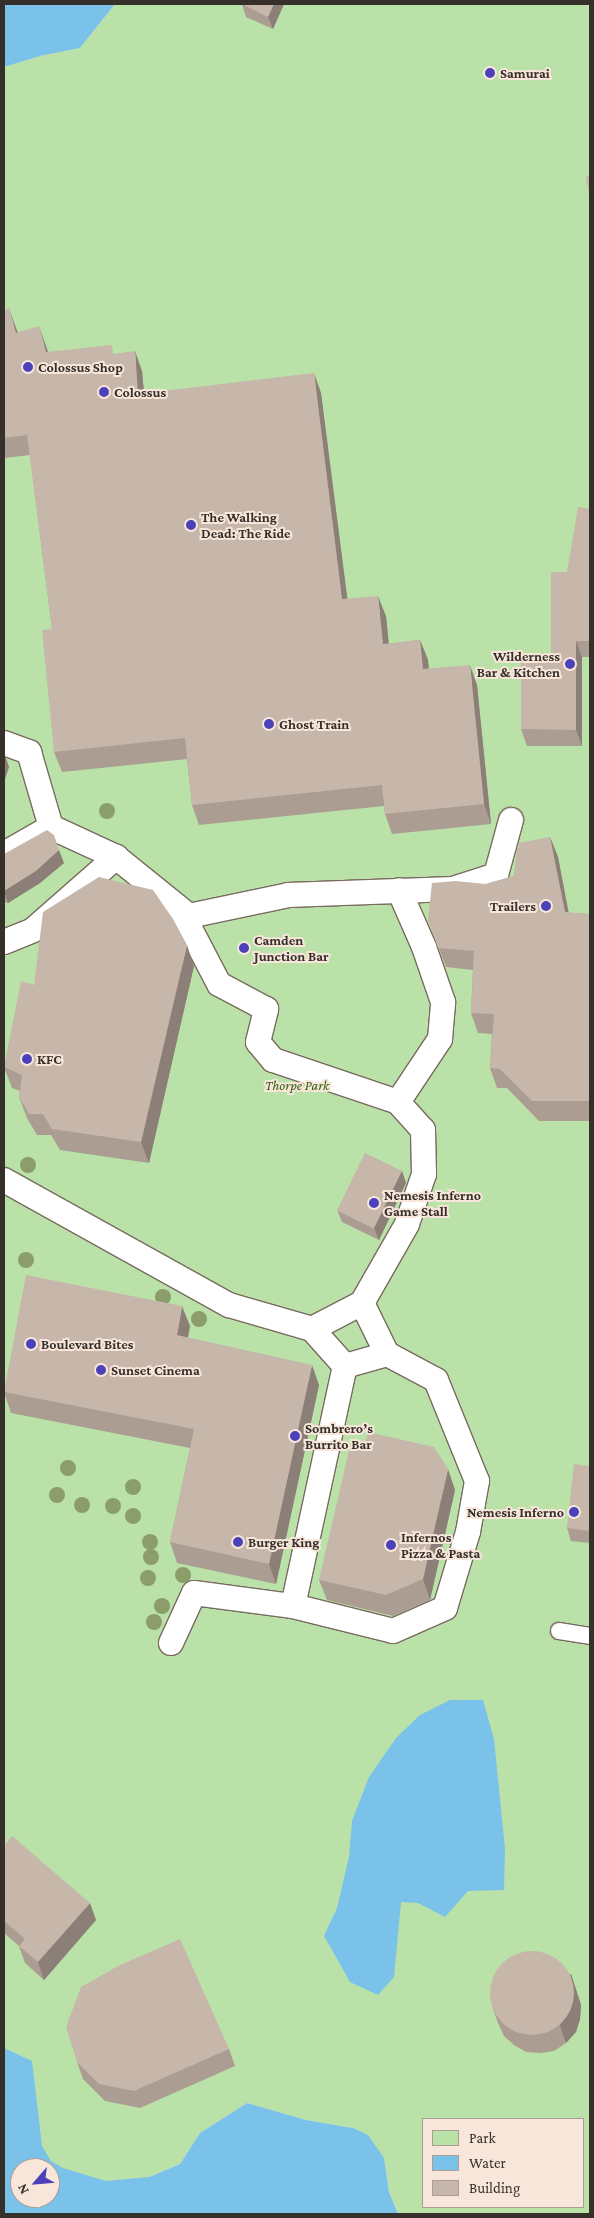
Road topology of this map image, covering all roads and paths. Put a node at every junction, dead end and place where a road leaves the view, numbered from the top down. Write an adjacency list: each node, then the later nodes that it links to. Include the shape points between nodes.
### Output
1 (4, 743): 3 (street, via 29,752)
2 (512, 820): 6 (street, via 496,874 454,889)
3 (50, 827): 4 (street); 5 (street)
4 (4, 854)
5 (116, 857): 7 (street); 8 (street, via 33,930)
6 (400, 890): 7 (street, via 288,896); 9 (street, via 443,1002 440,1039)
7 (189, 916): 9 (street, via 184,917 219,984 266,1009 258,1042 273,1060)
8 (4, 942)
9 (398, 1102): 11 (street, via 423,1130 424,1174 407,1224)
10 (4, 1180): 12 (street, via 229,1305)
11 (362, 1303): 12 (street); 13 (street)
12 (312, 1329): 14 (street)
13 (387, 1354): 14 (street); 15 (street, via 436,1380 477,1482 468,1532 445,1608 393,1631)
14 (345, 1366): 15 (street)
15 (293, 1606): 18 (street, via 194,1593)
16 (559, 1631): 17 (lane)
17 (590, 1636)
18 (171, 1643)

